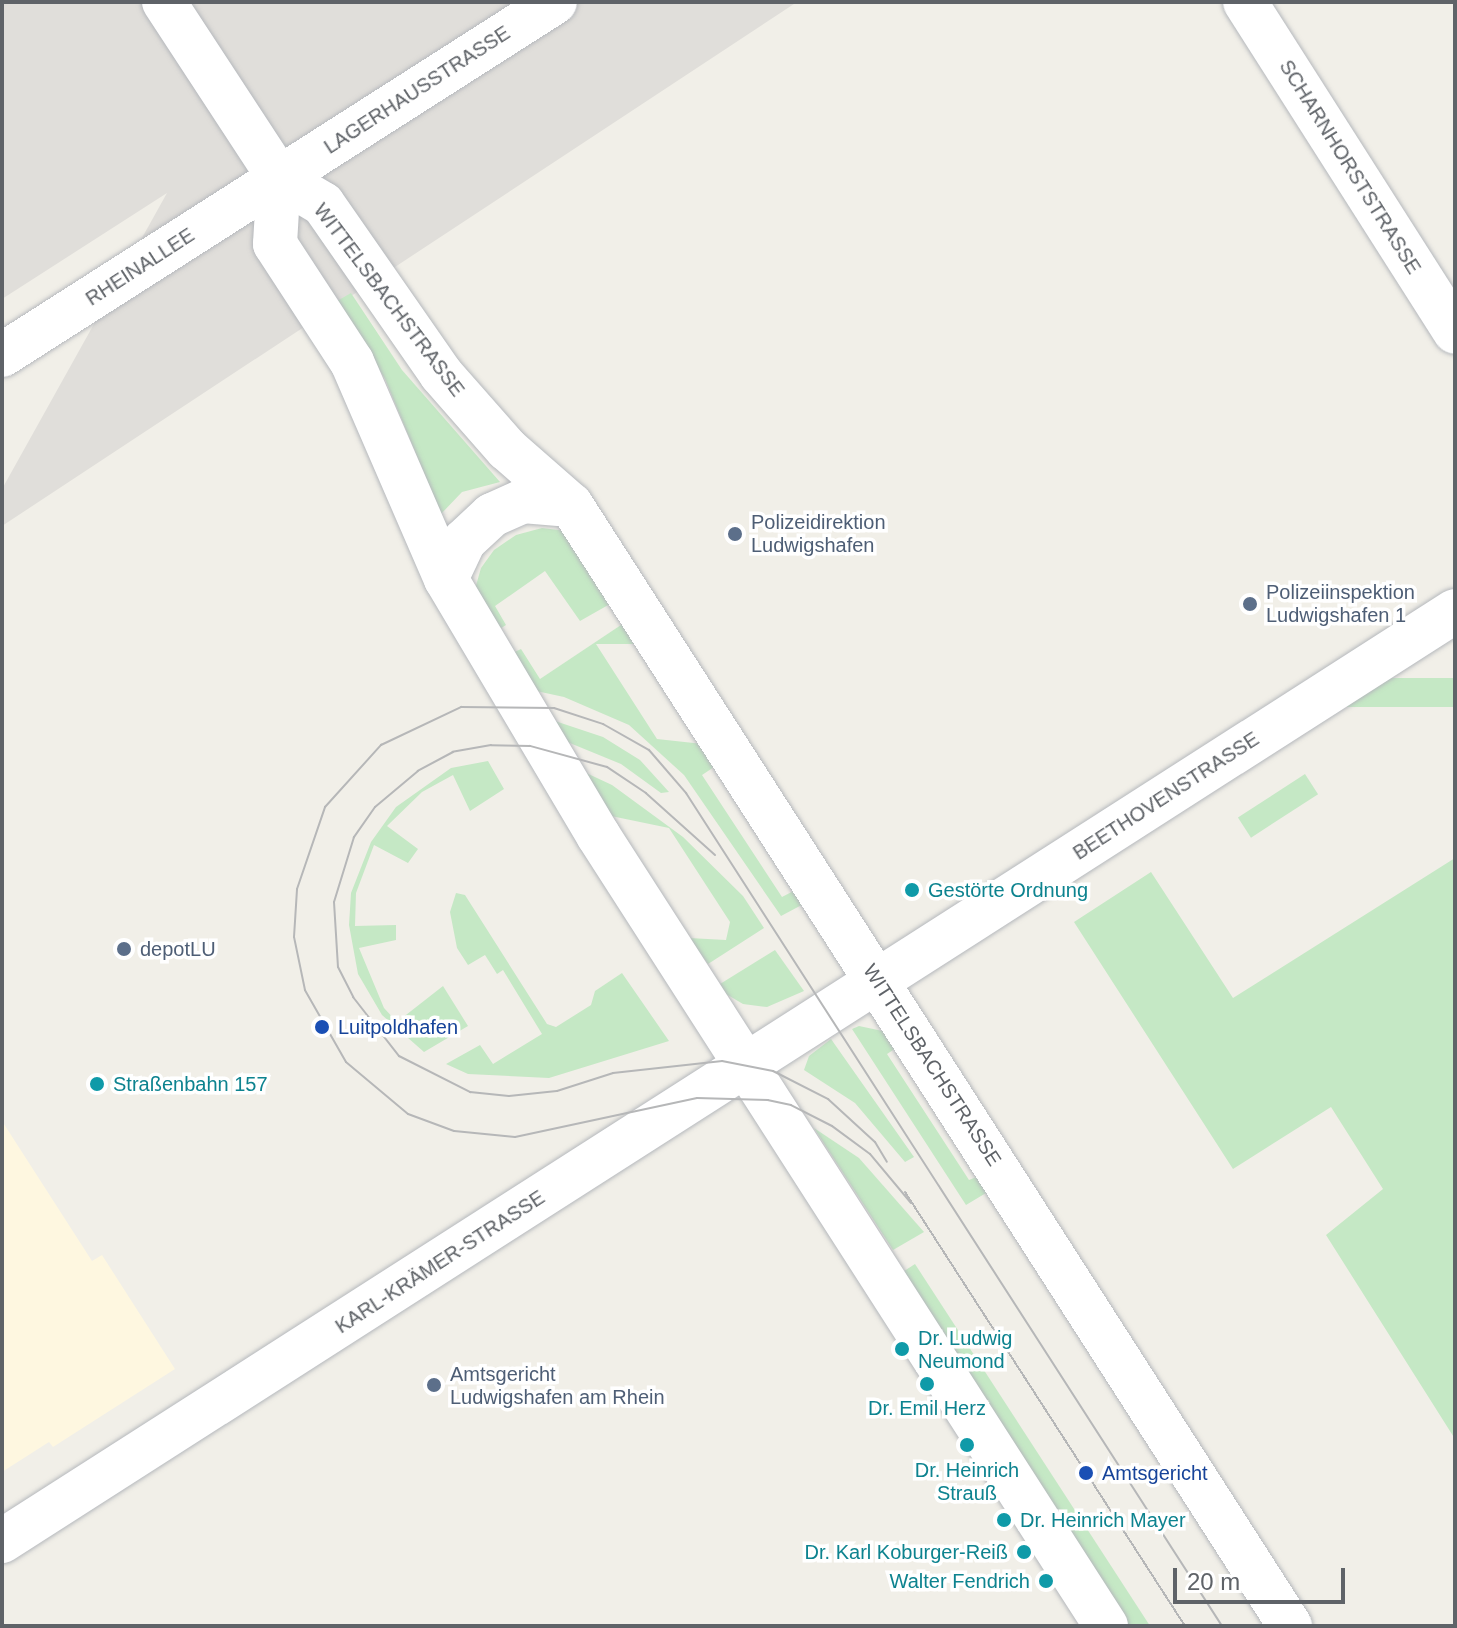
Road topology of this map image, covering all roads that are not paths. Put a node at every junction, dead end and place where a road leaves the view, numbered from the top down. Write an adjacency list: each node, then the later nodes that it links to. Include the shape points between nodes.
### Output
1 (164, 2): 4 (street)
2 (555, 2): 4 (street, LAGERHAUSSTRASSE)
3 (1245, 2): 5 (street, SCHARNHORSTSTRASSE)
4 (279, 178): 6 (street, RHEINALLEE); 7 (street, WITTELSBACHSTRASSE, via 323,204 441,374 507,449); 8 (street, via 275,244 352,362)
5 (1455, 332)
6 (2, 355)
7 (571, 505): 8 (street, via 523,501 492,515 464,541); 10 (street, WITTELSBACHSTRASSE)
8 (446, 579): 11 (street, via 598,835)
9 (1455, 611): 10 (street, BEETHOVENSTRASSE)
10 (878, 981): 11 (street, KARL-KRÄMER-STRASSE); 14 (street, WITTELSBACHSTRASSE)
11 (746, 1066): 12 (street, KARL-KRÄMER-STRASSE); 13 (street)
12 (2, 1541)
13 (1098, 1623)
14 (1290, 1626)

